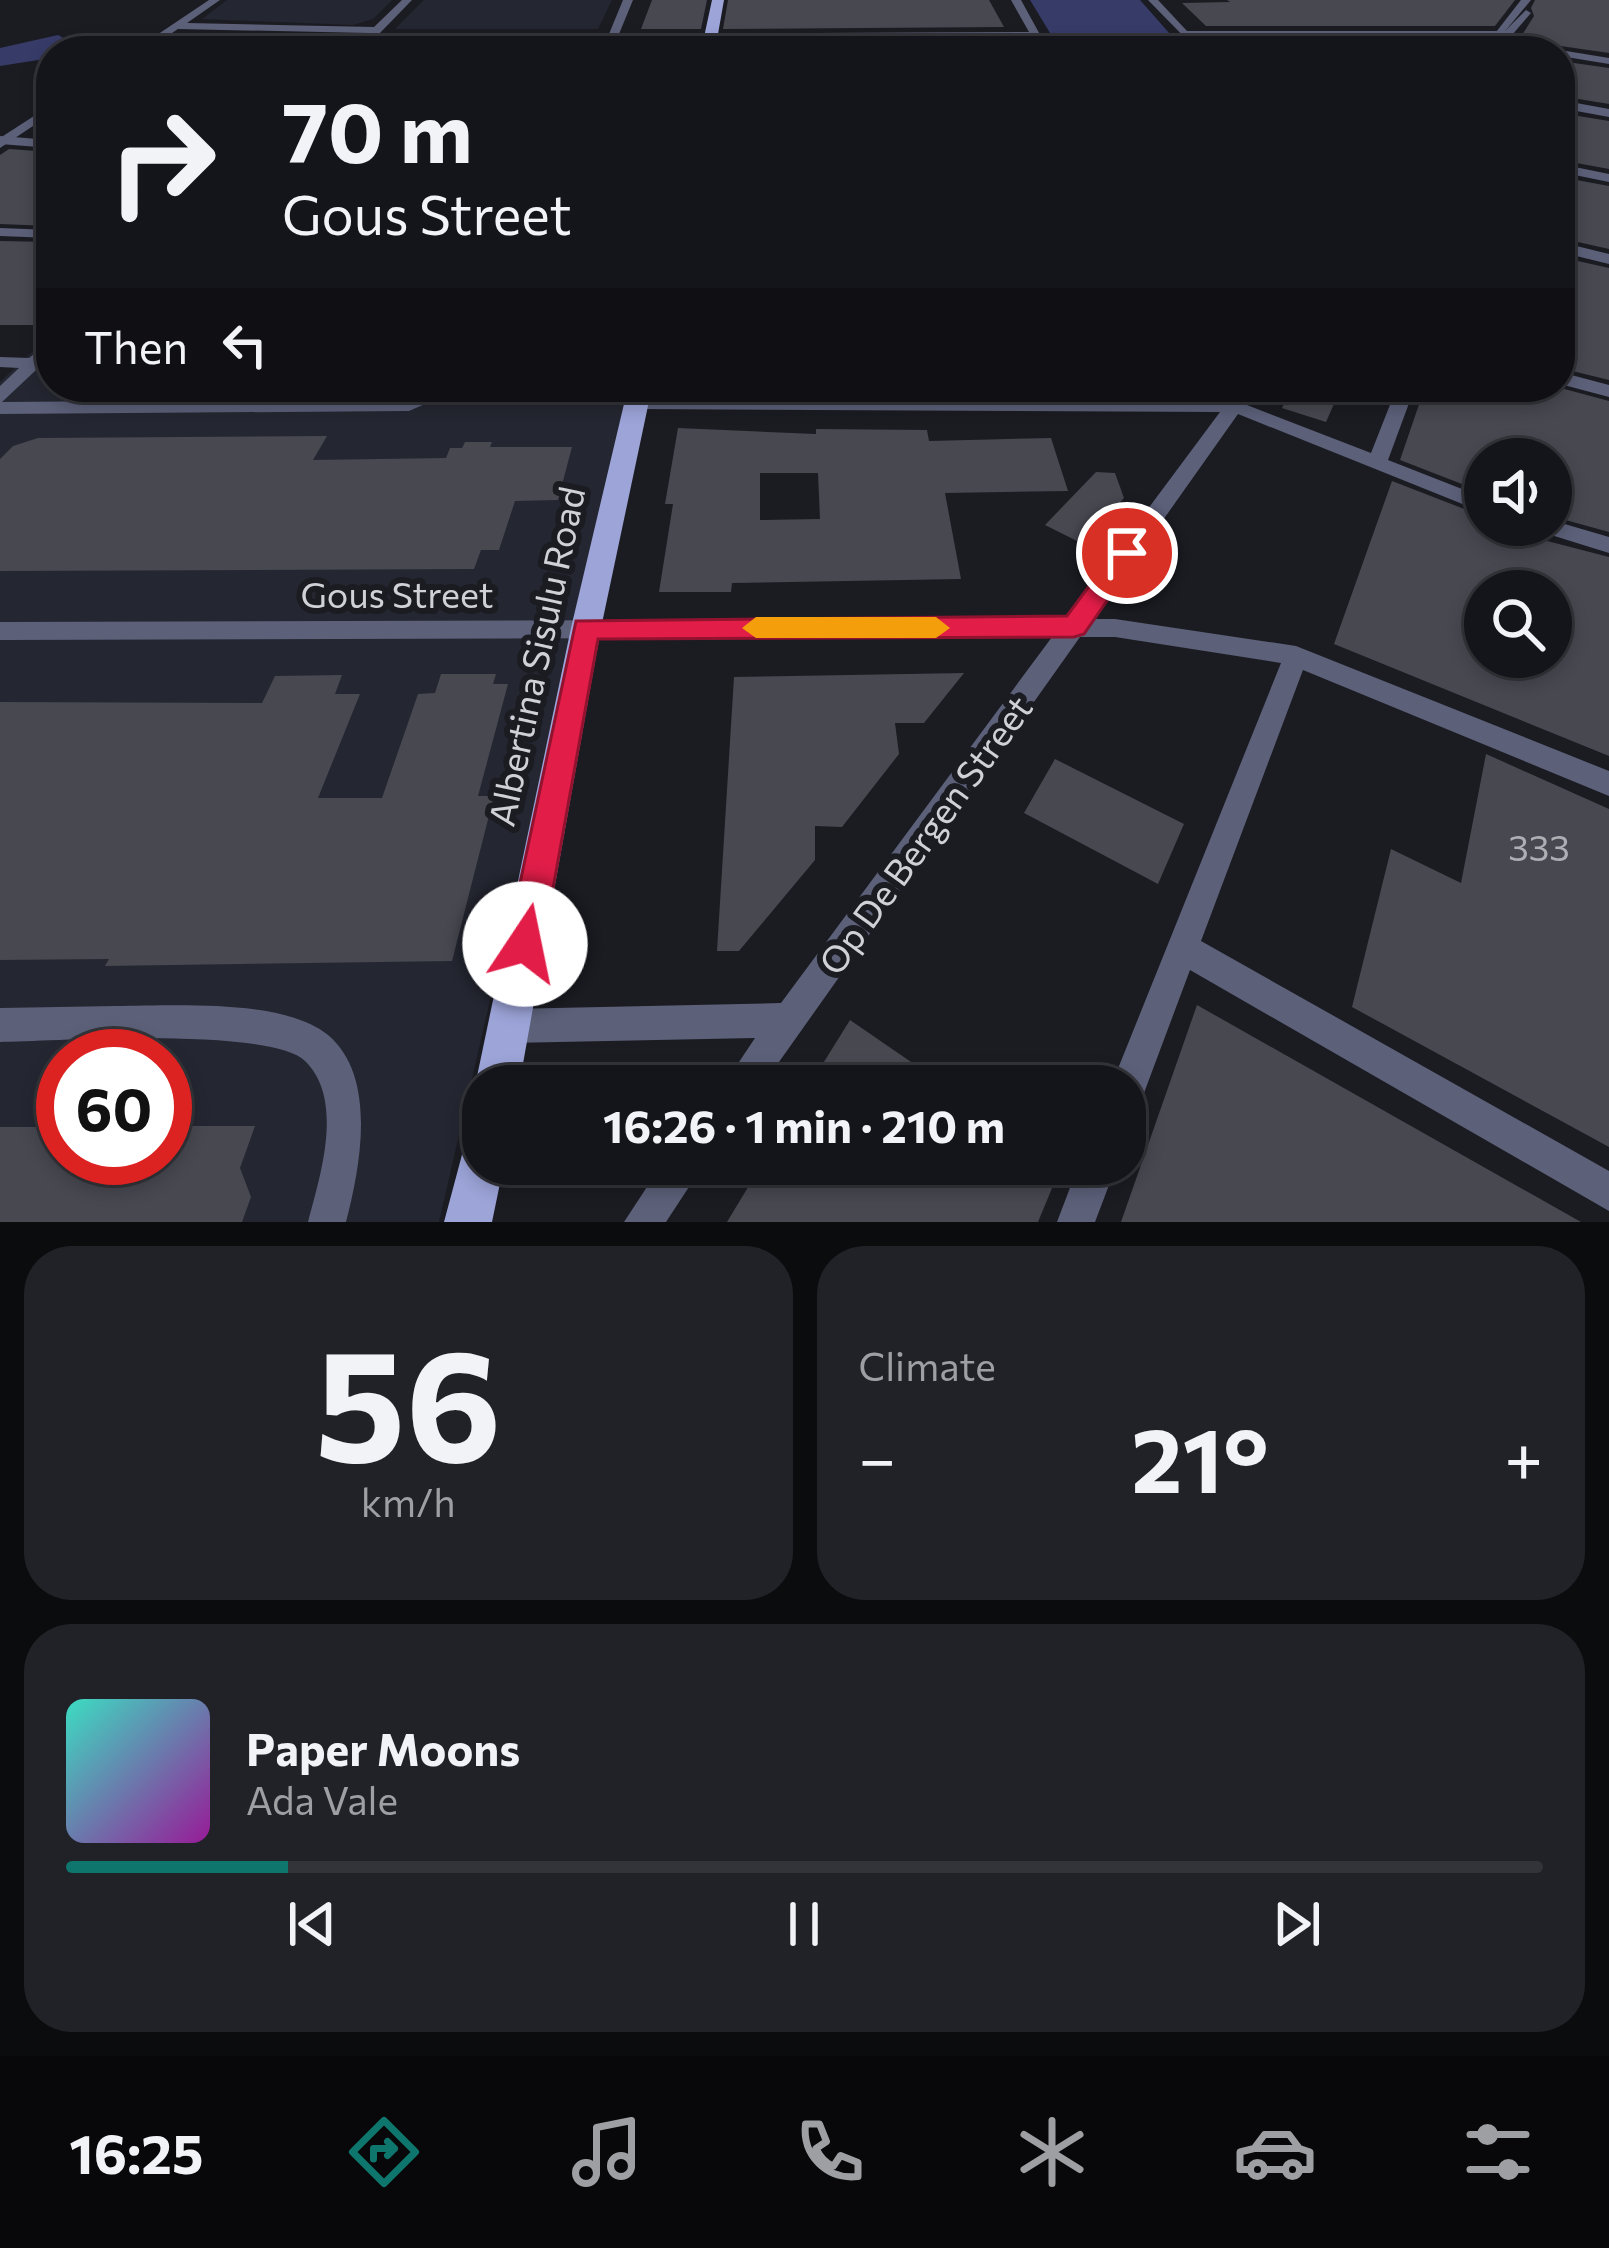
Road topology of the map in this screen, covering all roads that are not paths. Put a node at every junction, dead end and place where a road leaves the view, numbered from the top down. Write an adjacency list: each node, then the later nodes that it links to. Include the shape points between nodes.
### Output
1 (215, 0): 8 (street)
2 (407, 0): 9 (street)
3 (628, 0): 15 (street)
4 (718, 0): 11 (main road)
5 (1016, 0): 12 (street)
6 (1153, 0): 10 (street)
7 (1526, 7): 18 (street)
8 (176, 26): 9 (street); 13 (street)
9 (373, 34): 14 (street)
10 (1186, 34): 17 (street)
11 (711, 35): 12 (street); 16 (street)
12 (1035, 35)
13 (161, 36)
14 (534, 36)
15 (614, 36)
16 (662, 36)
17 (1276, 36)
18 (1504, 36)
19 (1575, 55): 20 (street)
20 (1609, 61)
21 (1575, 107): 22 (street)
22 (1609, 113)
23 (36, 119): 24 (street)
24 (2, 141): 25 (street)
25 (36, 143)
26 (1575, 171): 27 (street)
27 (1609, 178)
28 (0, 232): 29 (street)
29 (36, 233)
30 (1575, 251): 31 (street)
31 (1609, 259)
32 (36, 359): 34 (street)
33 (0, 362): 34 (street)
34 (32, 363): 37 (street)
35 (1575, 382): 36 (street)
36 (1609, 391)
37 (0, 397)
38 (418, 402): 43 (street)
39 (636, 402): 49 (main road, Albertina Sisulu Road)
40 (1229, 402): 48 (street, Op De Bergen Street)
41 (1243, 402): 44 (street)
42 (1400, 402): 44 (street)
43 (0, 408)
44 (1376, 465): 45 (street)
45 (1464, 498)
46 (1572, 534): 47 (street)
47 (1609, 545)
48 (1074, 626): 49 (street, Gous Street); 51 (street, Gous Street); 54 (street, Op De Bergen Street)
49 (586, 628): 50 (street, Gous Street); 56 (main road, Albertina Sisulu Road)
50 (0, 632)
51 (1296, 656): 52 (street, Gous Street); 53 (street)
52 (1609, 784)
53 (1183, 948): 59 (street); 63 (street)
54 (789, 1020): 56 (street); 58 (street, Op De Bergen Street)
55 (0, 1025): 64 (street, via 233,1024 290,1032 314,1045 330,1067 344,1118 343,1163)
56 (509, 1026): 57 (main road, Albertina Sisulu Road)
57 (501, 1065)
58 (756, 1065)
59 (1137, 1065)
60 (476, 1185): 65 (main road)
61 (670, 1185): 66 (street)
62 (1090, 1185): 67 (street)
63 (1609, 1192)
64 (327, 1222)
65 (468, 1222)
66 (644, 1222)
67 (1076, 1222)

